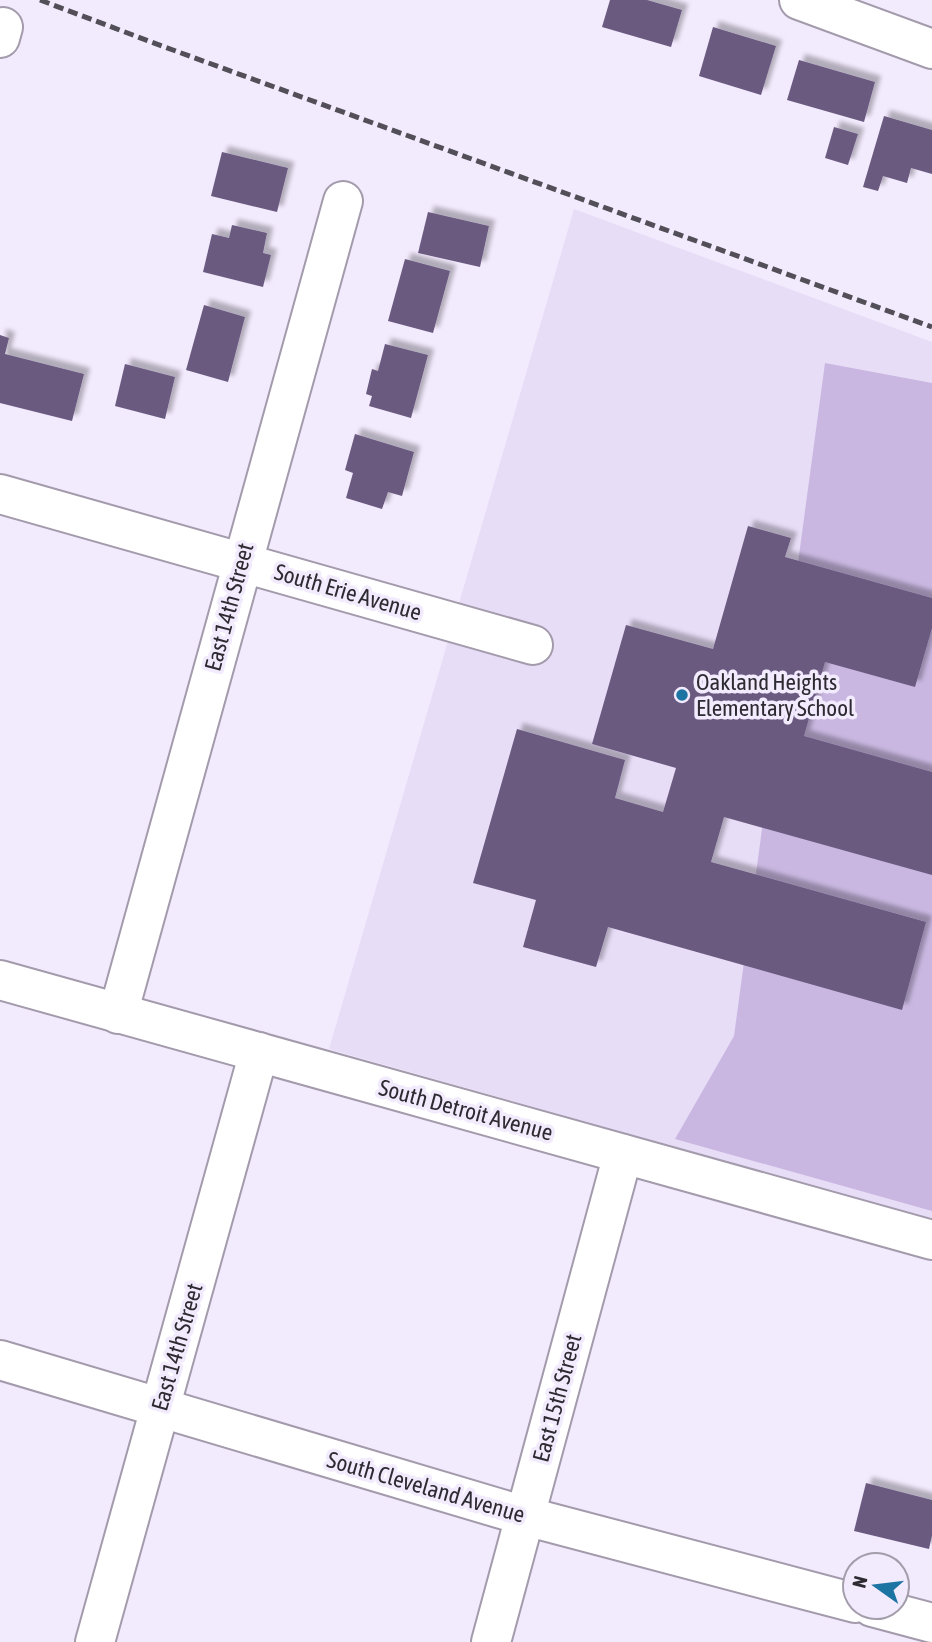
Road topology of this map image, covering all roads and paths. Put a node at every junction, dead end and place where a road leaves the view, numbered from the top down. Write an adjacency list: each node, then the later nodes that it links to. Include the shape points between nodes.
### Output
1 (799, 0): 2 (street)
2 (932, 49)
3 (342, 201): 5 (street, East 14th Street)
4 (0, 494): 5 (street, South Erie Avenue)
5 (242, 561): 6 (street, South Erie Avenue); 8 (street, East 14th Street)
6 (533, 645)
7 (0, 980): 8 (street, South Detroit Avenue)
8 (118, 1014): 9 (street, South Detroit Avenue)
9 (259, 1052): 10 (street, South Detroit Avenue); 13 (street, East 14th Street)
10 (623, 1154): 11 (street, South Detroit Avenue); 14 (street, East 15th Street)
11 (932, 1240)
12 (0, 1360): 13 (street, South Cleveland Avenue)
13 (160, 1408): 14 (street, South Cleveland Avenue); 18 (street, East 14th Street)
14 (525, 1516): 15 (street, South Cleveland Avenue); 19 (street, East 15th Street)
15 (841, 1598)
16 (911, 1617): 17 (street)
17 (932, 1623)
18 (95, 1642)
19 (491, 1642)

